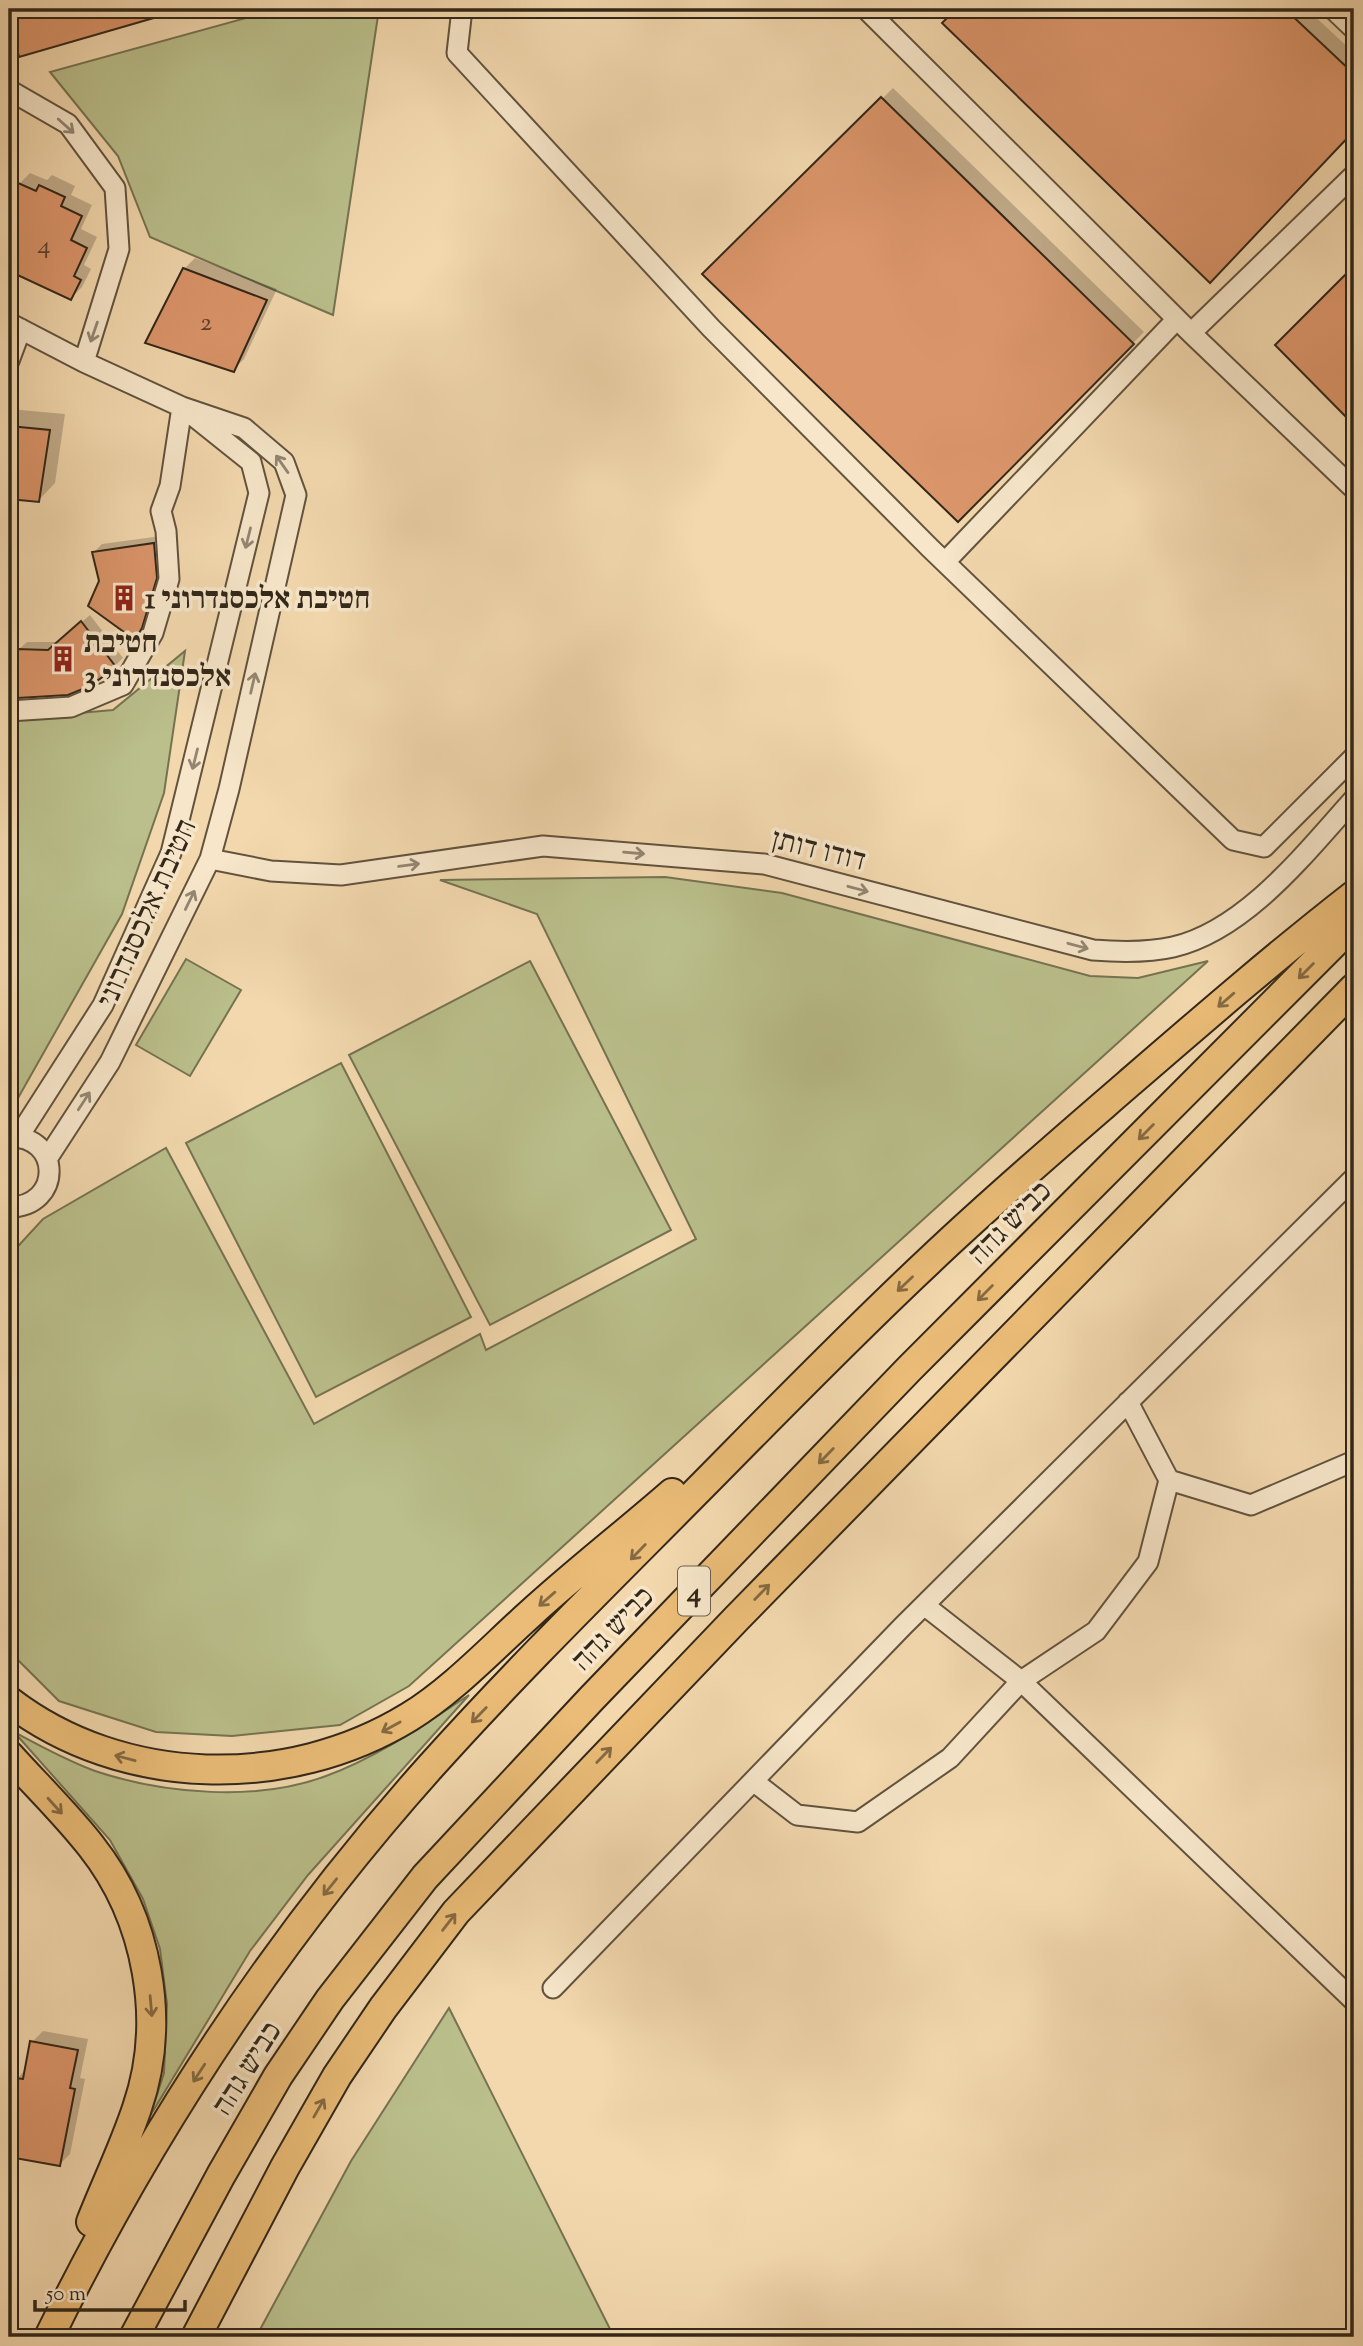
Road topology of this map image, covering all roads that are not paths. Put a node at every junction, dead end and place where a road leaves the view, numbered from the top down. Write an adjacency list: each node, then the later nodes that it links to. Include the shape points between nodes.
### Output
1 (462, 9): 14 (street, via 457,52 712,328)
2 (866, 9): 7 (street)
3 (1333, 9): 4 (street)
4 (1354, 29)
5 (9, 90): 11 (street, one-way to 11, via 68,124 115,188 119,249)
6 (1354, 175): 9 (street)
7 (1177, 319): 9 (street); 14 (street)
8 (15, 326): 10 (street); 11 (street, חטיבת אלכסנדרוני)
9 (1191, 333): 13 (street)
10 (9, 361)
11 (84, 362): 12 (street, חטיבת אלכסנדרוני)
12 (182, 407): 15 (street, via 170,486 161,511 169,579 153,633 123,685 71,707); 18 (street, חטיבת אלכסנדרוני, one-way to 12, via 296,495 284,462 244,428); 22 (street, חטיבת אלכסנדרוני, one-way to 22, via 251,462 259,493 171,853 103,1005)
13 (1354, 489)
14 (945, 562): 16 (street, via 1233,840 1264,847)
15 (9, 711)
16 (1354, 757)
17 (1354, 799): 18 (street, דודו דותן, one-way to 17, via 271,871 341,875 543,846 764,864 1093,950 1124,952 1199,939 1234,918 1267,891)
18 (210, 859): 23 (street, חטיבת אלכסנדרוני, one-way to 18, via 110,1062)
19 (1354, 895): 26 (highway, one-way to 26, via 1046,1155)
20 (1354, 923): 39 (highway, כביש גהה / 4, one-way to 39, via 909,1369 425,1877 330,1999 278,2076)
21 (1354, 988): 37 (highway, 4, one-way to 21, via 337,2076 456,1912 727,1628)
22 (14, 1136): 23 (street, via 31,1140)
23 (47, 1159): 25 (street, via 50,1171 42,1194 32,1203)
24 (1354, 1178): 27 (street)
25 (9, 1207)
26 (858, 1329): 32 (highway, one-way to 32, via 447,1688 411,1716 371,1738 293,1761 192,1770 98,1751); 38 (highway, one-way to 38, via 474,1719 318,1902 154,2141)
27 (1128, 1402): 29 (street); 30 (street)
28 (1354, 1461): 29 (street, via 1251,1505)
29 (1169, 1480): 31 (street, via 1148,1562 1096,1631)
30 (924, 1605): 31 (street); 34 (street)
31 (1021, 1681): 34 (street, via 950,1758 858,1822 797,1815); 36 (street)
32 (9, 1701)
33 (9, 1755): 38 (highway, one-way to 38, via 92,1846 116,1884 133,1920 152,2013 138,2106)
34 (753, 1781): 35 (street)
35 (553, 1988)
36 (1354, 2001)
37 (285, 2167): 40 (highway, 4); 41 (highway)
38 (47, 2337)
39 (134, 2337)
40 (196, 2337)
41 (213, 2337)

